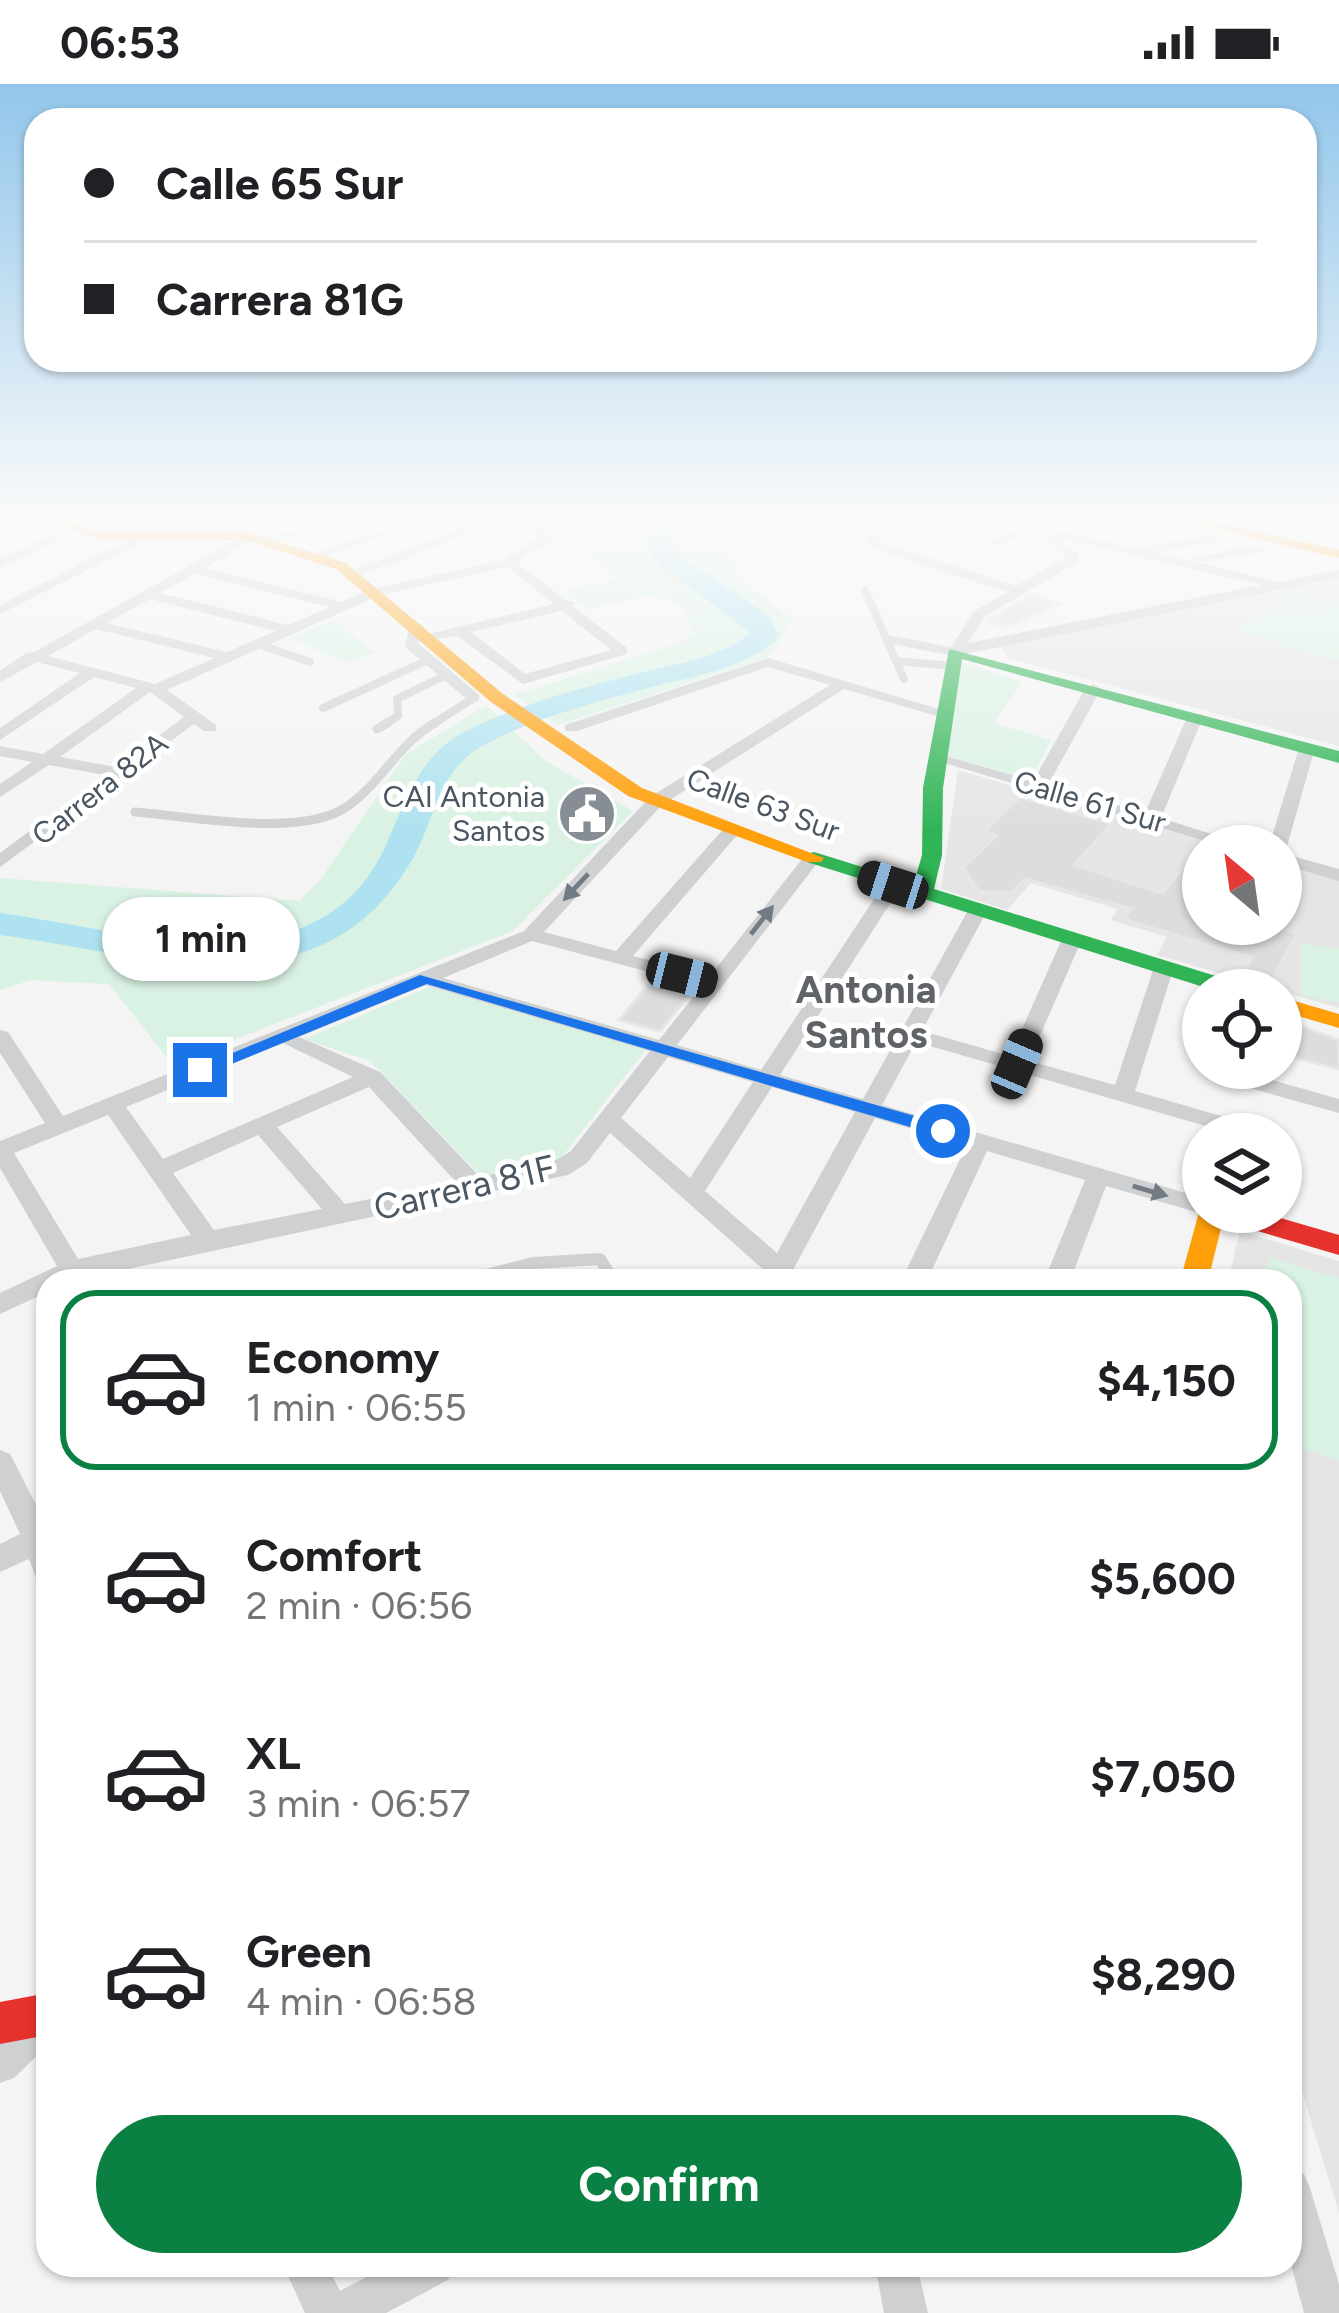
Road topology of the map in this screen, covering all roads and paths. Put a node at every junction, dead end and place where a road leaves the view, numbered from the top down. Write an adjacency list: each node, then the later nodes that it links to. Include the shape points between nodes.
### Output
1 (265, 623): 10 (street)
2 (304, 623): 10 (street)
3 (405, 623): 13 (street, Calle 63 Sur)
4 (493, 623): 11 (street)
5 (590, 623): 11 (street, via 622,651 523,679)
6 (879, 623): 12 (lane)
7 (970, 623): 16 (street)
8 (1114, 623): 16 (street)
9 (91, 624): 15 (street); 17 (street)
10 (290, 629): 14 (street)
11 (460, 631): 13 (street)
12 (886, 639): 16 (lane); 18 (lane)
13 (424, 642): 21 (street); 27 (street, Calle 63 Sur); 28 (lane)
14 (258, 644): 17 (street); 19 (lane)
15 (31, 656): 20 (street); 22 (street)
16 (954, 656): 18 (lane); 26 (street); 29 (street)
17 (228, 657): 25 (street)
18 (896, 661): 23 (lane)
19 (310, 662)
20 (89, 673): 22 (street); 25 (street); 33 (street)
21 (446, 675): 27 (street); 31 (lane, via 397,699 398,716)
22 (0, 676)
23 (904, 679)
24 (843, 683): 29 (street); 32 (street, via 768,662); 42 (street)
25 (152, 688): 38 (street); 39 (street, Carrera 82A, via 203,721)
26 (1094, 689): 30 (street); 40 (street)
27 (486, 698): 32 (street, Calle 63 Sur); 43 (lane, via 406,740 332,816 288,823)
28 (322, 708)
29 (944, 713): 37 (street)
30 (1195, 717): 34 (street); 44 (street)
31 (377, 729)
32 (559, 730): 42 (street, Calle 63 Sur)
33 (0, 735)
34 (1307, 748): 36 (street); 45 (street)
35 (0, 751): 38 (street)
36 (1339, 757)
37 (939, 759): 40 (street, Calle 61 Sur); 52 (street, via 932,855)
38 (46, 760): 39 (street); 41 (street)
39 (120, 773): 49 (street, Carrera 82A)
40 (1038, 788): 44 (street, Calle 61 Sur)
41 (0, 792)
42 (656, 801): 47 (street, Calle 63 Sur); 54 (street, one-way to 54)
43 (135, 812)
44 (1151, 820): 46 (street, Calle 61 Sur)
45 (1285, 825)
46 (1182, 829)
47 (731, 831): 48 (street, Calle 63 Sur); 56 (street)
48 (812, 858): 52 (street, Calle 63 Sur); 60 (street, Carrera 81F, one-way to 48)
49 (2, 862)
50 (1302, 864): 51 (street)
51 (1339, 874)
52 (906, 889): 53 (street, Calle 63 Sur); 70 (street)
53 (977, 911): 55 (street, Calle 63 Sur); 63 (street)
54 (531, 935): 56 (street); 59 (street)
55 (1072, 939): 57 (street, Calle 63 Sur); 68 (street)
56 (620, 959): 60 (street)
57 (1164, 967): 58 (street, Calle 63 Sur); 72 (street)
58 (1182, 973)
59 (426, 979): 66 (street); 73 (street)
60 (714, 983): 66 (street, Carrera 81F)
61 (1302, 1011): 62 (street)
62 (1339, 1022)
63 (910, 1034): 68 (street); 75 (street)
64 (0, 1037): 67 (street)
65 (293, 1042): 69 (street)
66 (664, 1046): 70 (street); 77 (street, Carrera 81F)
67 (8, 1064): 79 (street)
68 (1017, 1064): 72 (street)
69 (372, 1077): 78 (street); 84 (street)
70 (768, 1077): 75 (street); 85 (street)
71 (1291, 1089): 74 (street)
72 (1123, 1094): 76 (street)
73 (113, 1105): 79 (street); 82 (street)
74 (1339, 1106)
75 (869, 1108): 80 (street); 97 (street)
76 (1182, 1113)
77 (608, 1119): 84 (street, Carrera 81F, via 560,1168); 85 (street)
78 (262, 1125): 82 (street); 87 (street)
79 (58, 1127): 81 (street)
80 (980, 1142): 83 (street); 98 (street)
81 (1, 1150): 92 (street)
82 (160, 1169): 90 (street)
83 (1097, 1176): 86 (street, one-way to 86); 99 (street)
84 (477, 1189): 87 (street, Carrera 81F)
85 (692, 1193): 96 (street)
86 (1182, 1200)
87 (340, 1214): 90 (street, Carrera 81F)
88 (1206, 1233): 100 (street)
89 (1299, 1233): 91 (street)
90 (208, 1240): 93 (street, Carrera 81F)
91 (1339, 1245)
92 (52, 1269)
93 (92, 1269)
94 (510, 1269): 95 (lane, via 599,1259)
95 (606, 1269)
96 (778, 1269)
97 (789, 1269)
98 (920, 1269)
99 (1062, 1269)
100 (1197, 1269)
101 (36, 1287): 102 (street, Carrera 81F)
102 (0, 1304)
103 (0, 1462): 104 (street)
104 (36, 1524)
105 (36, 1540): 106 (street)
106 (0, 1559)
107 (36, 2018): 108 (street)
108 (0, 2023)
109 (36, 2029): 110 (street)
110 (0, 2064)
111 (1302, 2230): 118 (street)
112 (310, 2277): 115 (street)
113 (410, 2277): 116 (street)
114 (898, 2277): 117 (street)
115 (328, 2313)
116 (342, 2313)
117 (906, 2313)
118 (1326, 2313)

